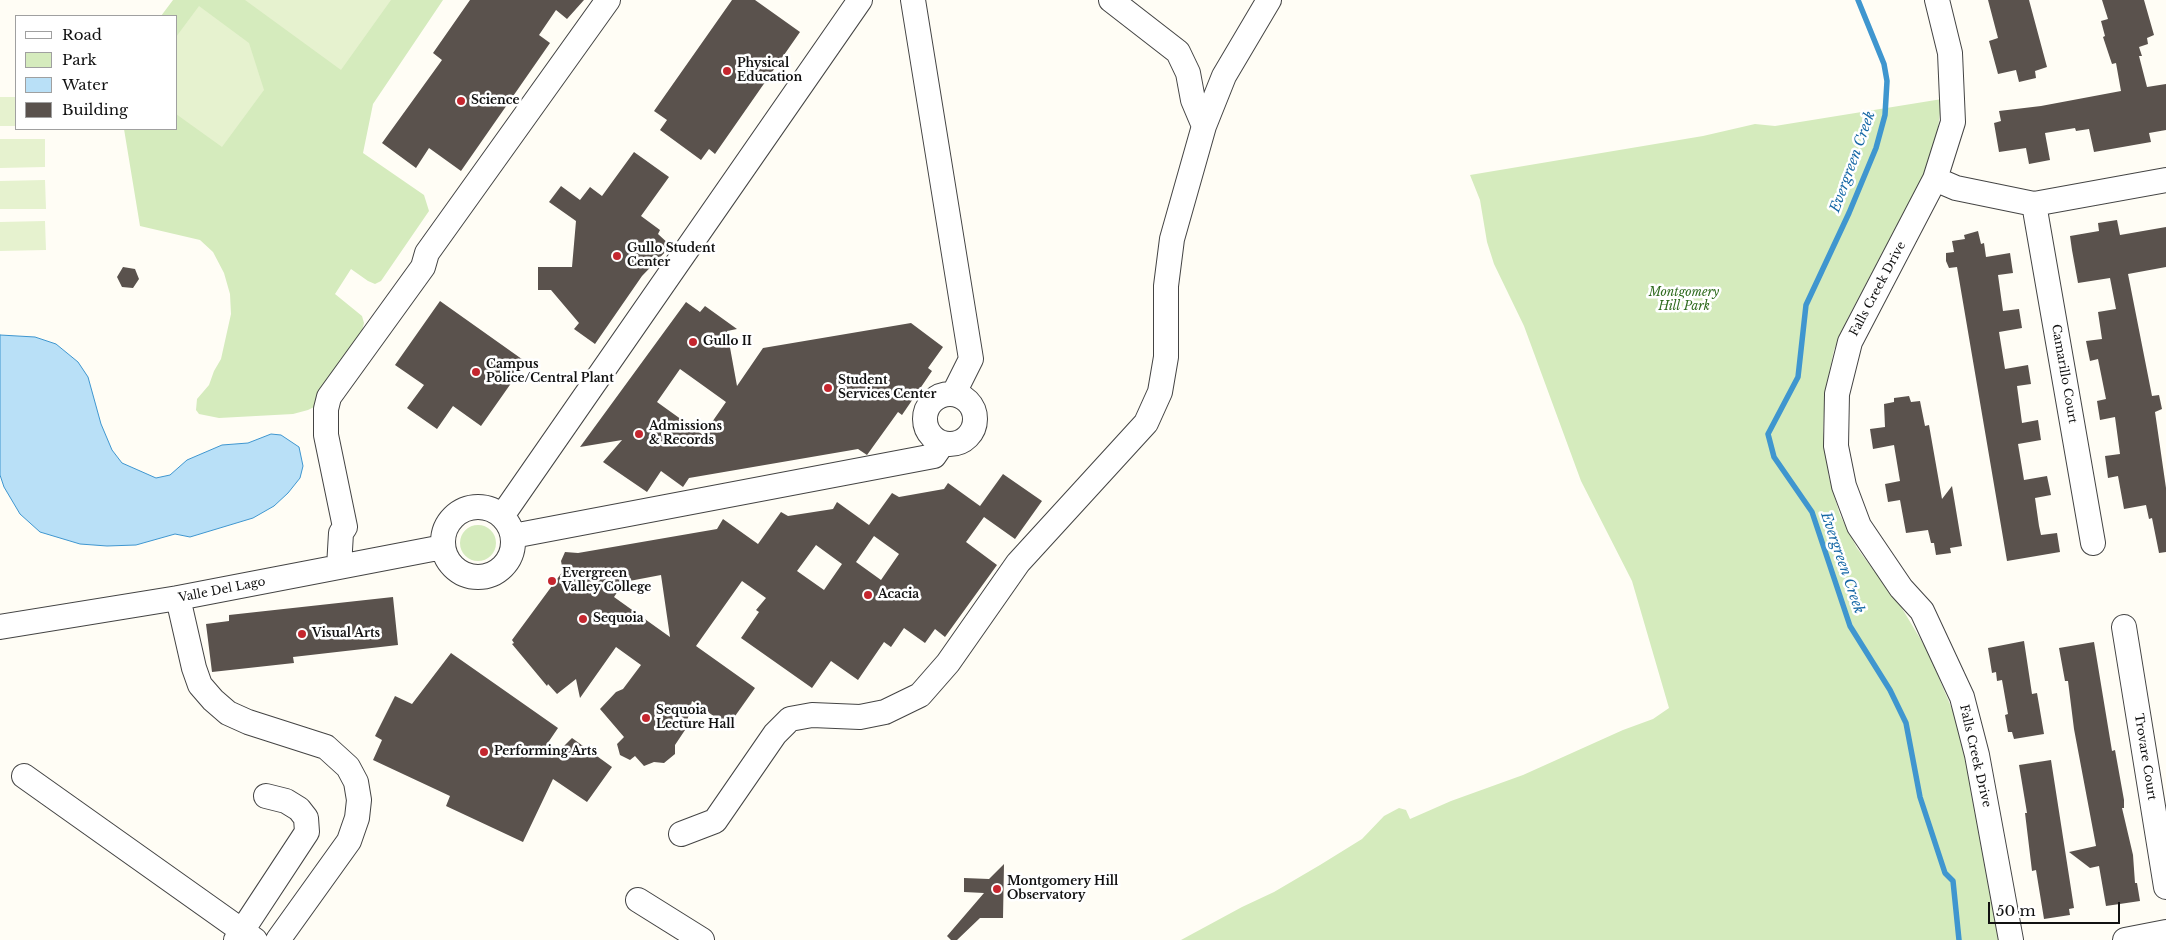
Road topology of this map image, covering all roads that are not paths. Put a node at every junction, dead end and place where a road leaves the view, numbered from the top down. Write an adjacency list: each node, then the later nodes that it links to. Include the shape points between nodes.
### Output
1 (608, 0): 16 (street, via 427,253 423,268 329,397 326,435 345,527 341,533)
2 (860, 0): 13 (street)
3 (914, 0): 11 (street, via 971,359)
4 (1111, 0): 7 (street, via 1178,52)
5 (1269, 0): 7 (street, via 1224,76)
6 (1937, 0): 8 (street, Falls Creek Drive, via 1950,53 1953,122)
7 (1204, 126): 22 (street, via 1172,239 1166,286 1166,357 1160,392 1146,424 1018,563 948,663 920,695 885,712 860,717 812,715 790,719 715,820)
8 (1935, 180): 10 (street, via 1956,188); 29 (street, Falls Creek Drive, via 1850,342 1837,394 1836,446 1844,486 1859,526 1901,588 1922,611 1962,697 1977,755)
9 (2166, 180): 10 (street)
10 (2034, 204): 14 (street, Camarillo Court)
11 (954, 394): 12 (street, via 938,396 925,417 929,433); 12 (street, via 968,401 973,408 975,424 972,432 959,442)
12 (943, 442): 13 (street, via 934,456)
13 (508, 526): 15 (street, via 492,509 467,508 448,523); 15 (street, via 513,548 503,567 494,574 472,577 452,567)
14 (2093, 544)
15 (443, 547): 16 (street, Valle Del Lago)
16 (339, 567): 17 (street, Valle Del Lago)
17 (178, 598): 18 (street, Valle Del Lago); 27 (street, via 194,668 200,685 212,700 228,713 248,722 326,747 348,767 356,782 358,818 349,841)
18 (0, 627)
19 (2124, 627): 23 (street, Trovare Court)
20 (24, 776): 26 (street)
21 (266, 796): 26 (street, via 286,801 299,809 306,818 307,832)
22 (681, 834)
23 (2166, 886)
24 (638, 900): 28 (street)
25 (2166, 932): 30 (street)
26 (244, 937)
27 (278, 940)
28 (702, 940)
29 (2011, 940)
30 (2125, 940)

